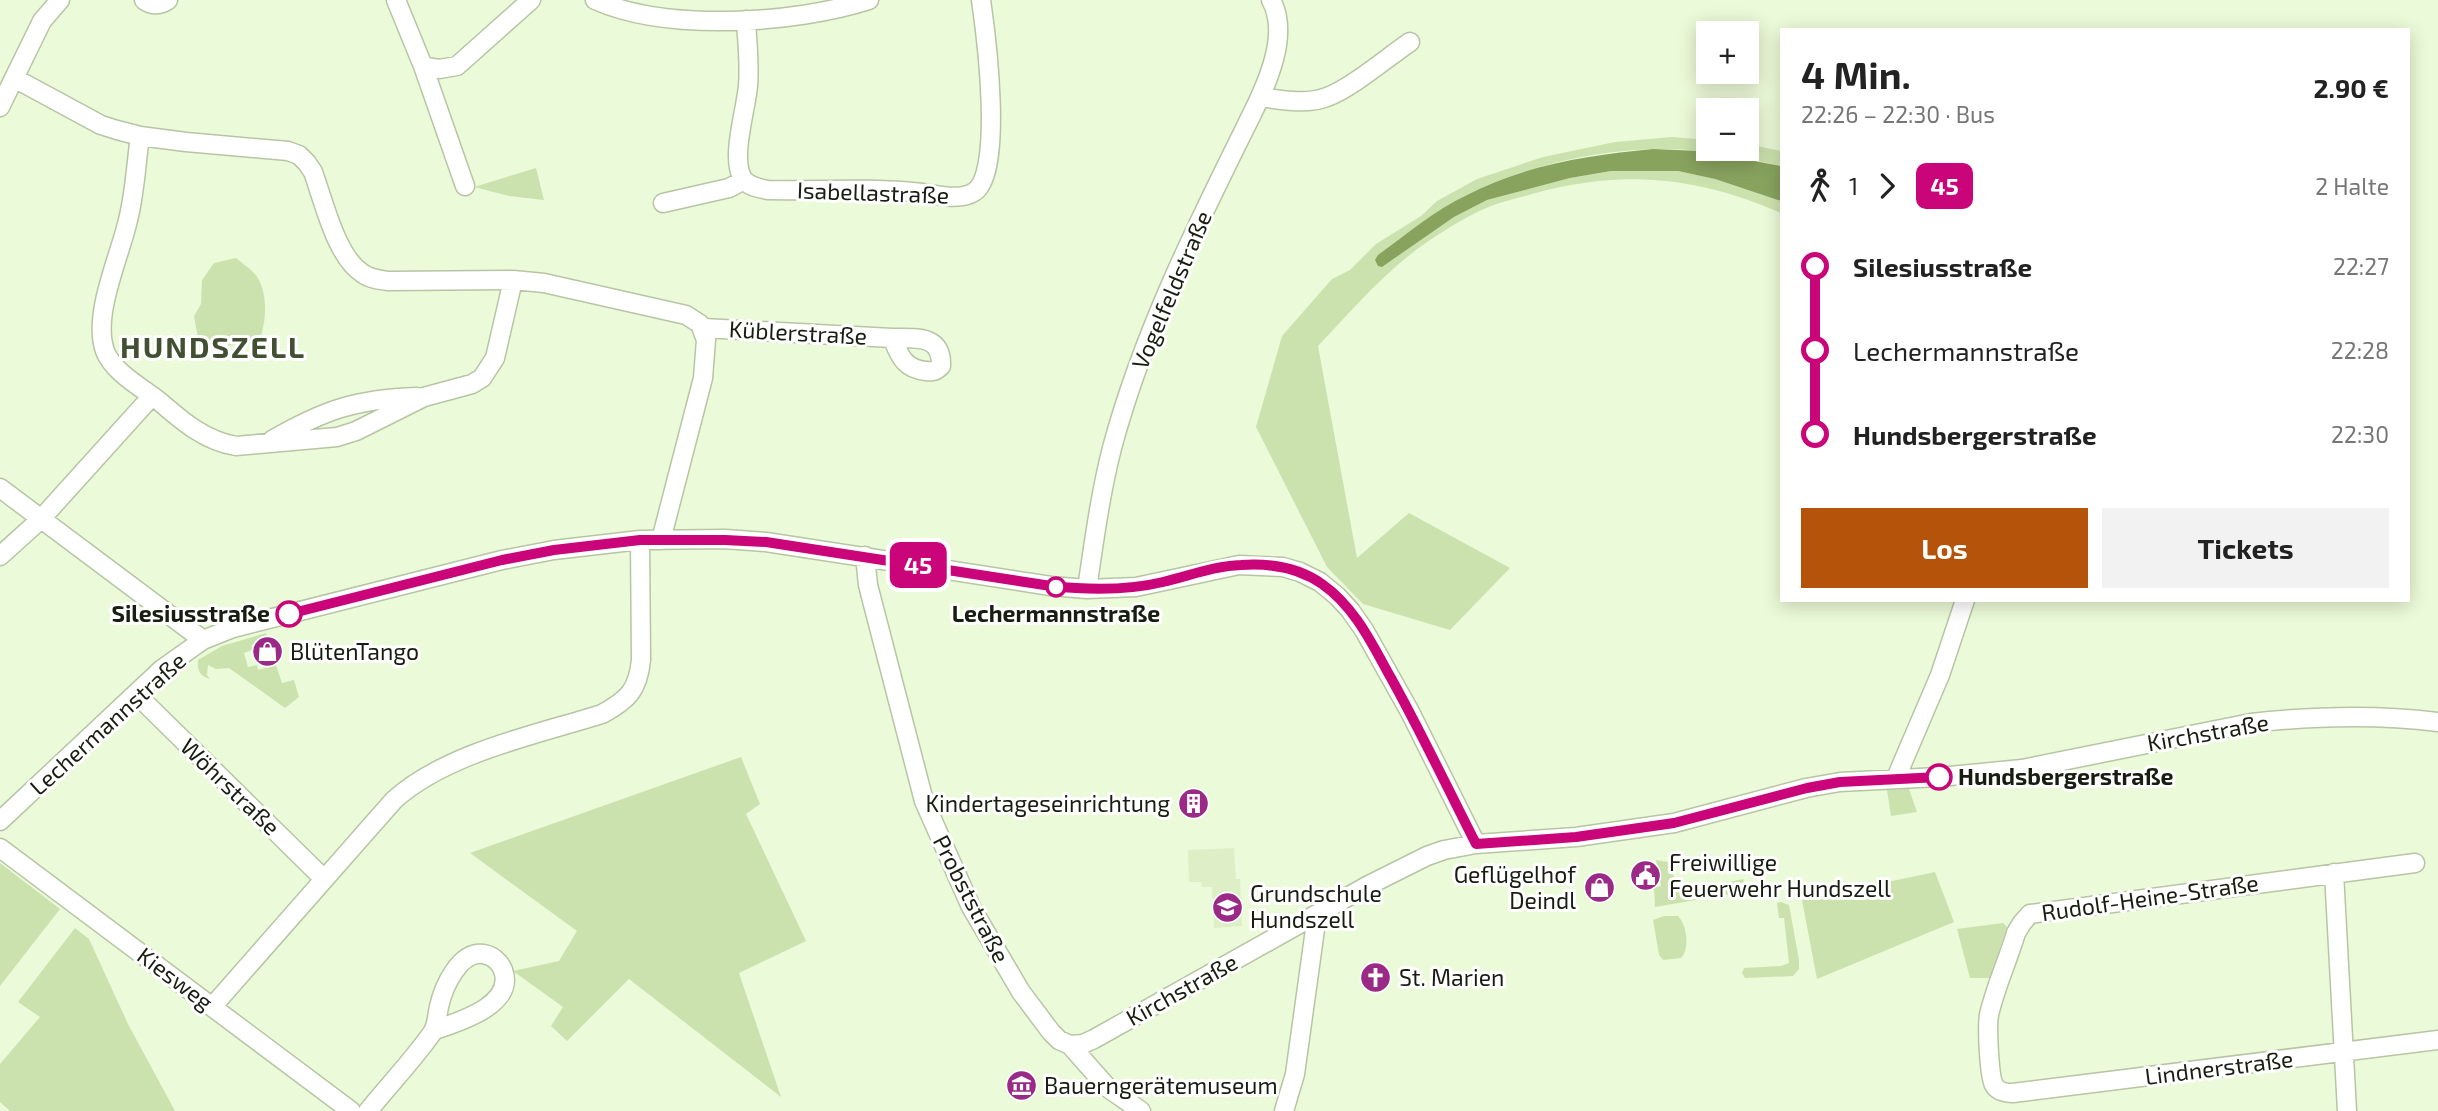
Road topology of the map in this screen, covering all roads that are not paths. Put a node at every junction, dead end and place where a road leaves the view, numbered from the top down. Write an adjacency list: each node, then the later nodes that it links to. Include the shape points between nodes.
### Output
1 (60, 0): 14 (street, via 42,21)
2 (144, 0): 3 (street, via 158,5)
3 (168, 0)
4 (396, 0): 13 (street)
5 (531, 0): 13 (street, via 457,66)
6 (595, 0): 11 (street, via 678,20)
7 (869, 0): 10 (street)
8 (981, 0): 18 (street, Isabellastraße, via 990,73 989,158 983,183 974,192 962,196 890,189 768,190)
9 (1271, 0): 15 (street, Vogelfeldstraße, via 1278,38)
10 (790, 8): 11 (street)
11 (746, 20): 18 (street, via 748,84 738,150)
12 (1410, 42): 15 (street, via 1326,97 1288,101)
13 (423, 66): 19 (street)
14 (14, 79): 16 (street); 17 (street, via 101,125)
15 (1261, 97): 33 (street, Vogelfeldstraße, via 1189,240 1127,400 1101,496)
16 (0, 107)
17 (140, 135): 21 (street, via 276,148 299,155 313,172 340,246 363,274 388,281); 24 (street, via 131,208 105,301 102,340 111,362)
18 (744, 180): 20 (street, via 729,188)
19 (465, 186)
20 (663, 203)
21 (513, 280): 22 (street, via 573,288 686,315); 25 (street, via 490,369 472,384)
22 (703, 328): 23 (street, Küblerstraße); 30 (street, via 703,377)
23 (892, 338)
24 (152, 396): 26 (street, via 220,443); 28 (street)
25 (424, 397): 26 (street, via 337,437); 26 (street, via 344,406)
26 (269, 442)
27 (0, 488): 28 (street)
28 (41, 519): 31 (street); 35 (street)
29 (640, 540): 30 (street, Lechermannstraße); 35 (street, Lechermannstraße, via 502,560 260,621); 44 (street, via 639,676 628,696 602,714 471,755 413,783)
30 (660, 540): 32 (street, Lechermannstraße, via 766,542)
31 (0, 556)
32 (865, 556): 33 (street, Lechermannstraße); 49 (street, Probststraße, via 868,586 905,733 935,829 971,906 1021,992 1051,1032)
33 (1087, 589): 40 (street, Lechermannstraße, via 1136,587 1239,565 1283,566 1320,582 1364,630)
34 (1964, 602): 38 (street, via 1940,675)
35 (203, 640): 36 (street, Lechermannstraße)
36 (136, 694): 39 (street, Lechermannstraße); 44 (street, Wöhrstraße)
37 (2438, 722): 38 (street, Kirchstraße, via 2360,716 2285,719 2022,769)
38 (1896, 778): 40 (street, Kirchstraße, via 1807,788 1623,832)
39 (0, 821)
40 (1476, 844): 45 (street, Kirchstraße, via 1427,856)
41 (0, 848): 46 (street, Kiesweg)
42 (2415, 863): 43 (street, Rudolf-Heine-Straße)
43 (2334, 873): 50 (street); 51 (street, Rudolf-Heine-Straße, via 2030,914 2017,933 1988,1021 1992,1078)
44 (324, 879): 46 (street)
45 (1317, 915): 49 (street, Kirchstraße, via 1094,1039); 55 (street, via 1295,1074)
46 (212, 1007): 52 (street, Kiesweg)
47 (435, 1030): 47 (street, via 488,1007 504,984 500,963 483,954 462,962 444,990); 53 (street)
48 (2438, 1040): 50 (street, Lindnerstraße)
49 (1070, 1045): 54 (street, Probststraße, via 1108,1088)
50 (2343, 1053): 51 (street, Lindnerstraße, via 2013,1093); 56 (street)
51 (1999, 1091)
52 (351, 1111)
53 (368, 1111)
54 (1142, 1111)
55 (1284, 1111)
56 (2347, 1111)

